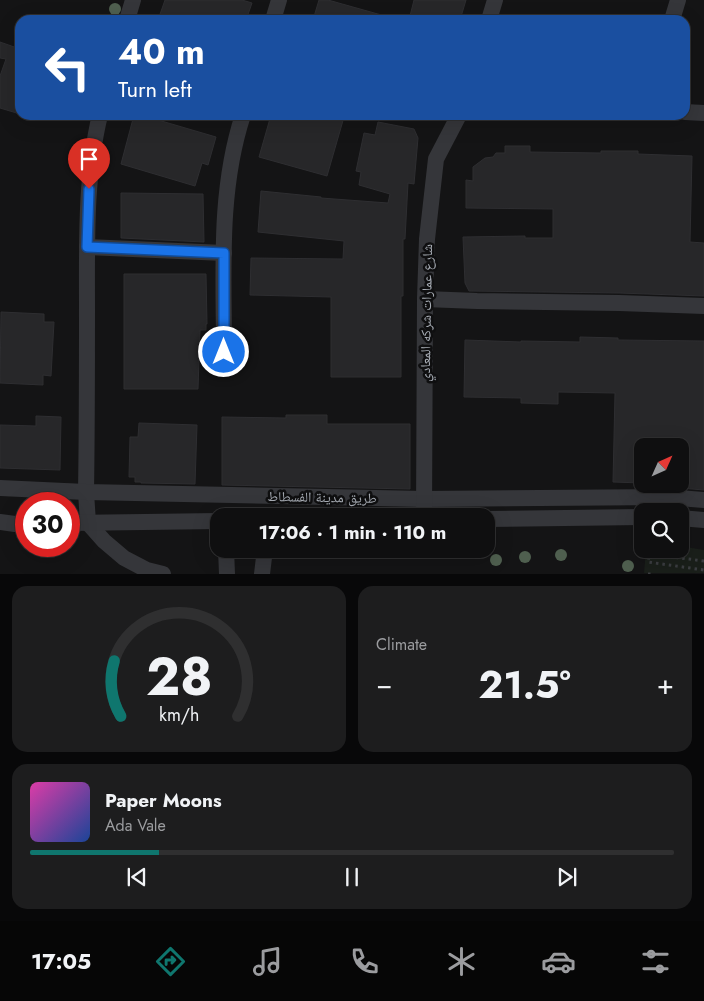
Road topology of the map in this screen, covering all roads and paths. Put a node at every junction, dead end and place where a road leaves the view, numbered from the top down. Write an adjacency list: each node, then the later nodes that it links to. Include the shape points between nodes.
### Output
1 (134, 0): 5 (street)
2 (279, 0): 6 (street)
3 (495, 0): 7 (street)
4 (678, 0): 8 (street)
5 (129, 15)
6 (274, 15)
7 (490, 15)
8 (674, 15)
9 (690, 112): 10 (street)
10 (704, 113)
11 (99, 120): 14 (street, via 89,189)
12 (241, 120): 15 (street, via 226,196)
13 (456, 120): 16 (street, شارع عمارات شركه المعادي, via 436,159 427,239)
14 (87, 247): 15 (street); 20 (street)
15 (224, 253): 18 (street)
16 (426, 299): 17 (street); 21 (street, شارع عمارات شركه المعادي)
17 (704, 306)
18 (224, 352)
19 (0, 488): 20 (street, طريق مدينة الفسطاط)
20 (86, 492): 21 (street, طريق مدينة الفسطاط); 31 (street)
21 (424, 500): 22 (street, طريق مدينة الفسطاط, via 666,497); 23 (street, شارع عمارات شركه المعادي)
22 (704, 500)
23 (424, 508)
24 (634, 517): 25 (street)
25 (495, 519)
26 (689, 519): 27 (street)
27 (704, 520)
28 (210, 521): 31 (street)
29 (0, 522): 32 (street)
30 (80, 523): 31 (street)
31 (88, 523): 37 (street, via 124,558)
32 (15, 524)
33 (226, 558): 38 (street)
34 (264, 558): 39 (street)
35 (704, 561): 36 (path, via 649,554 648,562)
36 (704, 570)
37 (163, 574)
38 (227, 574)
39 (262, 574)

